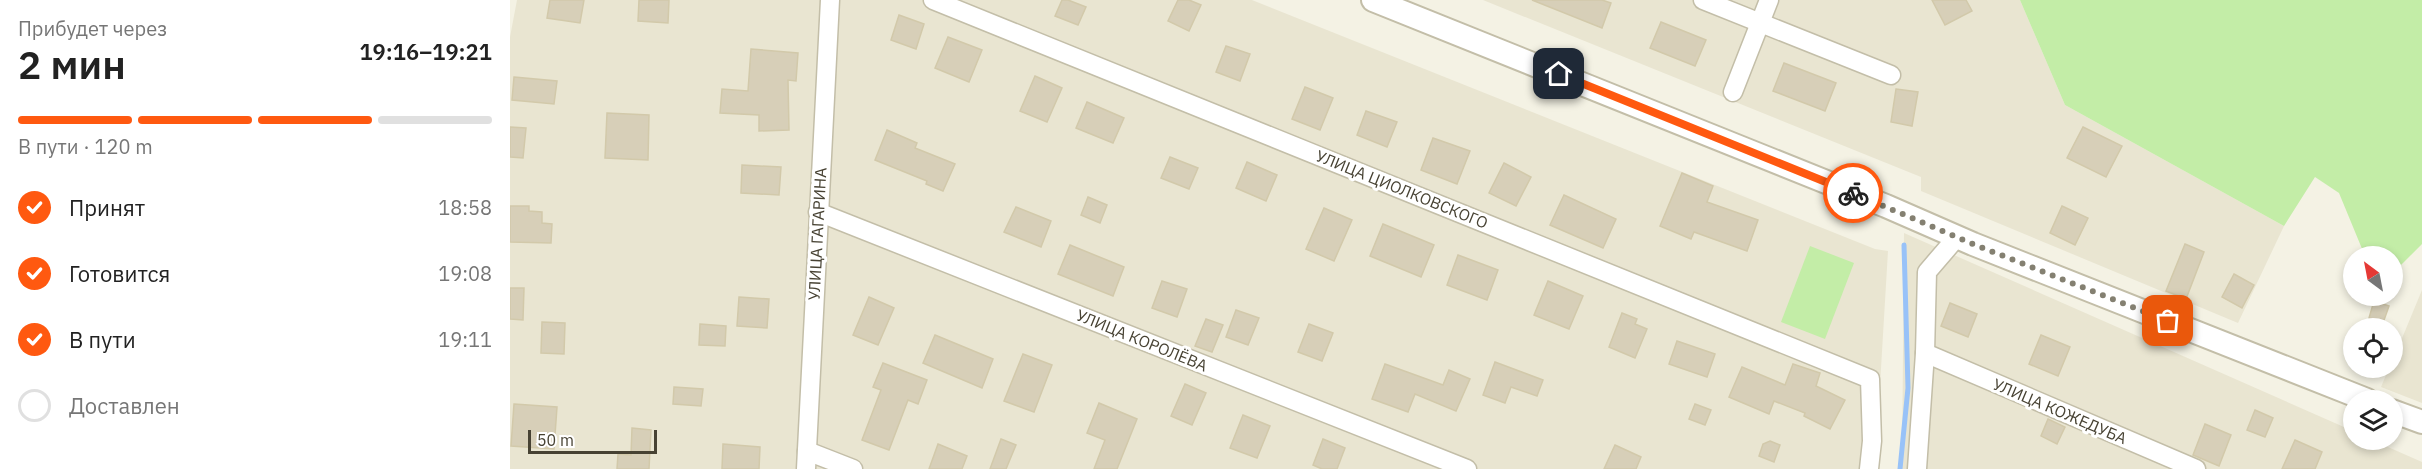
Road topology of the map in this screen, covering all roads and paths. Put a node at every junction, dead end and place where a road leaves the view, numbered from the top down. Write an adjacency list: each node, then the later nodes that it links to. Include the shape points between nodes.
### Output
1 (830, 0): 9 (street, УЛИЦА ГАГАРИНА)
2 (933, 0): 18 (street, УЛИЦА ЦИОЛКОВСКОГО, via 1870,379)
3 (1373, 0): 10 (street)
4 (1703, 0): 6 (street)
5 (1769, 0): 6 (street)
6 (1761, 22): 7 (street); 8 (street)
7 (1891, 75)
8 (1733, 92)
9 (818, 212): 15 (street, УЛИЦА ГАГАРИНА); 17 (street, УЛИЦА КОРОЛЁВА)
10 (1957, 237): 11 (street, via 1927,272); 12 (street)
11 (1925, 353): 19 (street); 20 (street, УЛИЦА КОЖЕДУБА)
12 (2343, 390)
13 (2403, 415): 14 (street)
14 (2422, 422)
15 (807, 460): 16 (street)
16 (853, 469)
17 (1467, 469)
18 (1869, 469)
19 (1917, 469)
20 (2196, 469)

